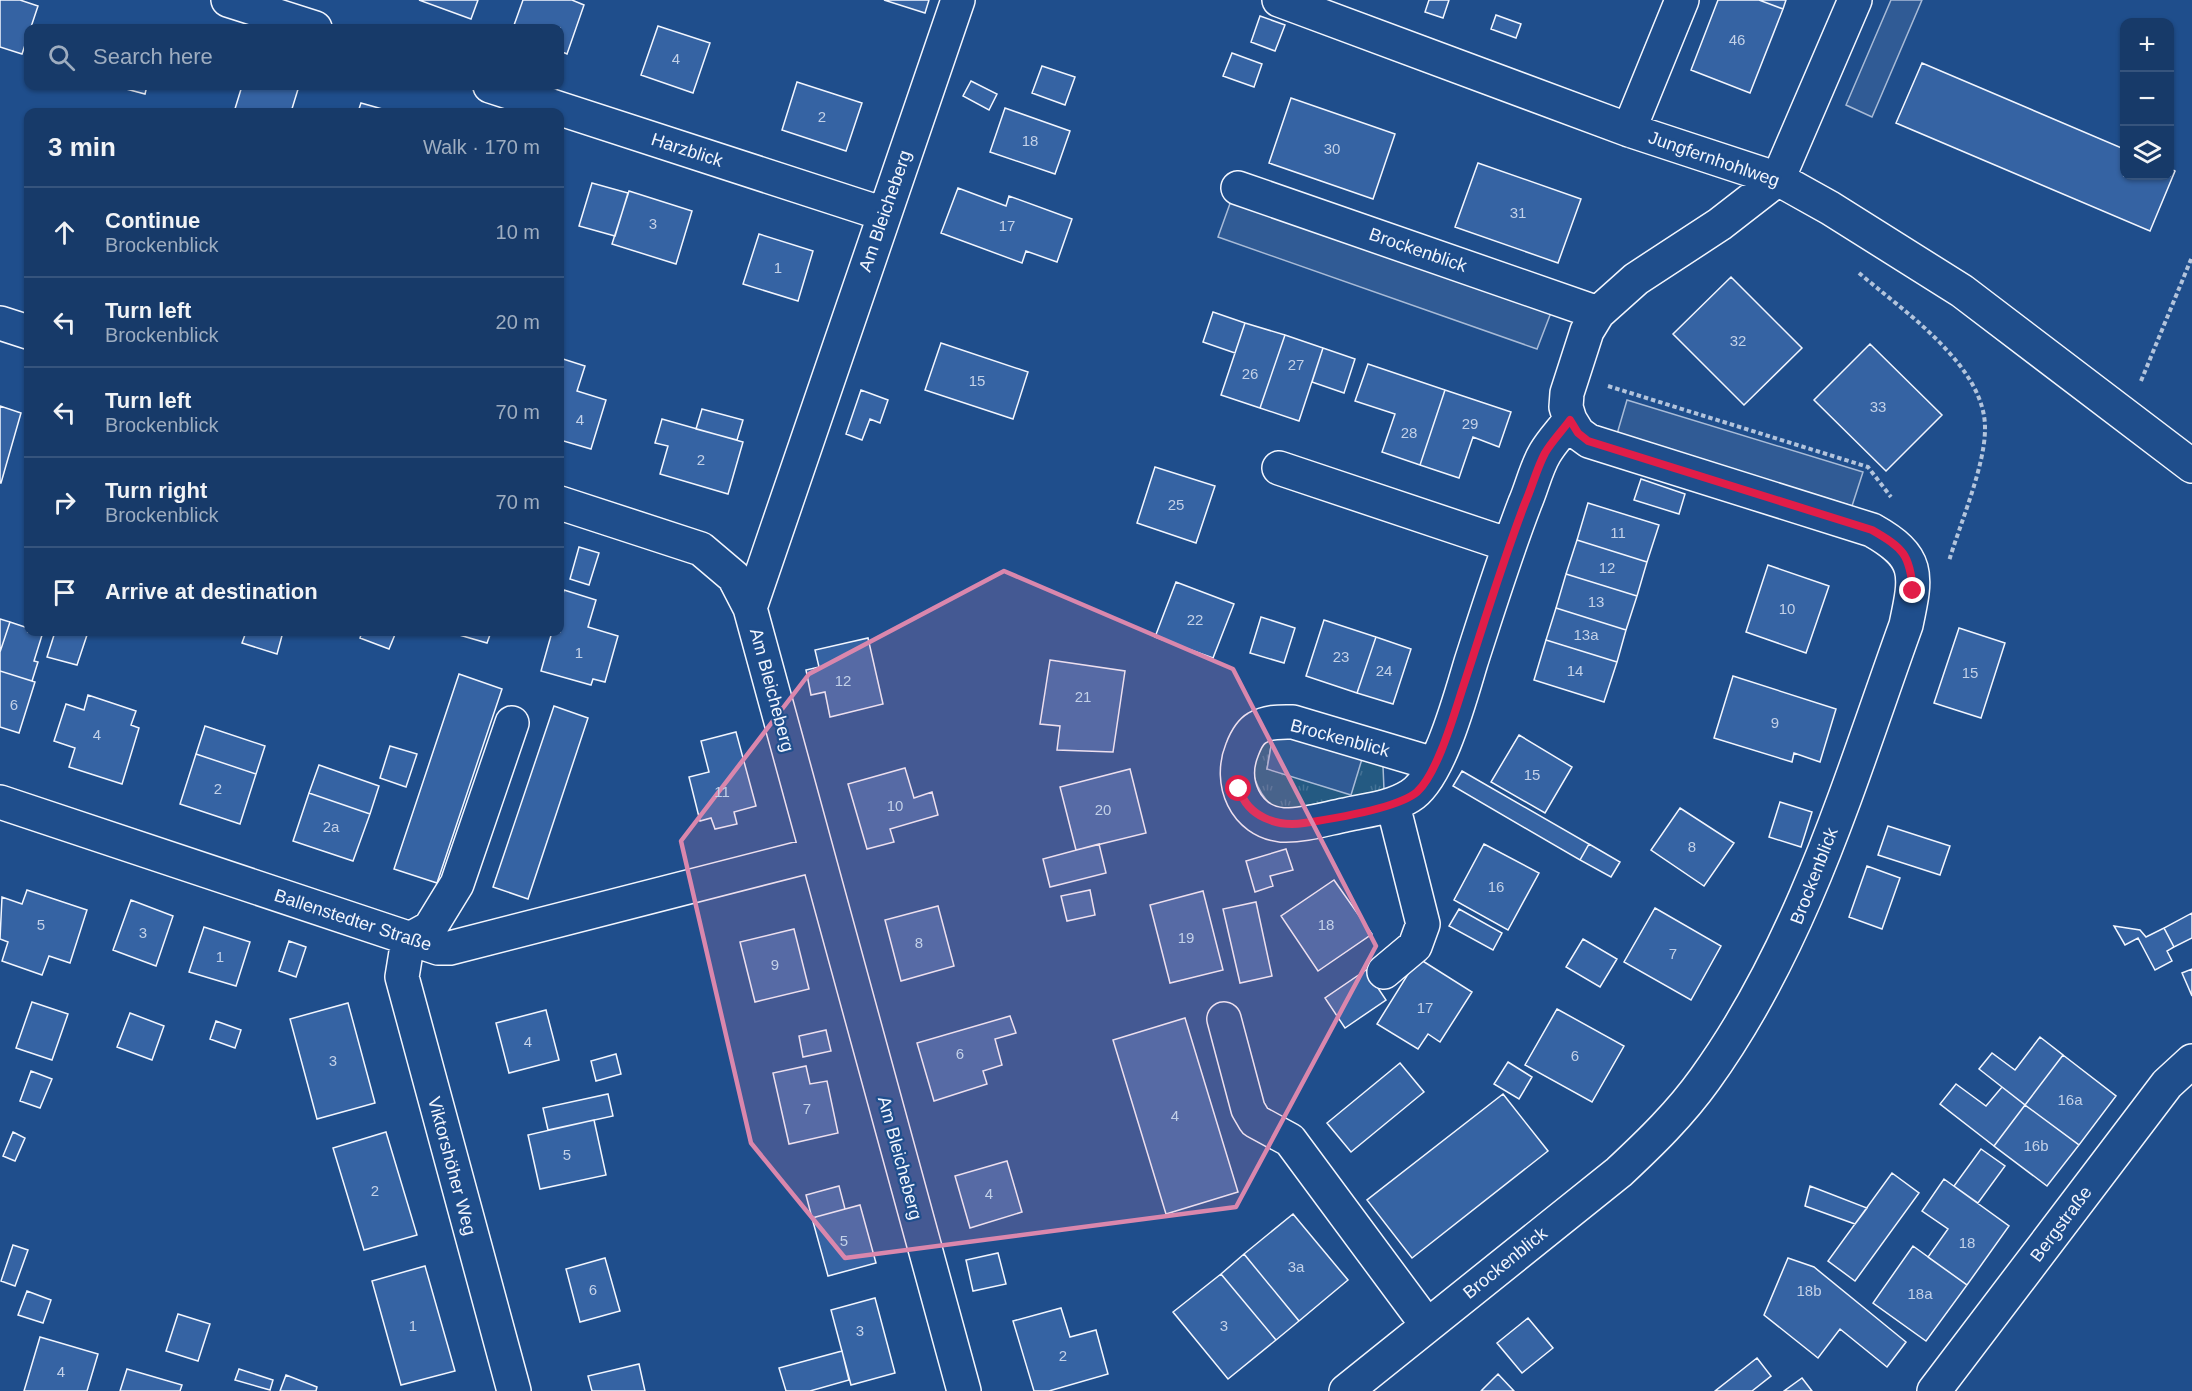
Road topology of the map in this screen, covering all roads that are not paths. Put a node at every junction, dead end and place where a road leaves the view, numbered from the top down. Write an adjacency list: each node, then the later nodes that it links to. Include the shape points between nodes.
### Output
1 (228, 0): 6 (street)
2 (958, 0): 13 (street, Am Bleicheberg)
3 (1279, 0): 10 (street, Jungfernhohlweg)
4 (1682, 0): 10 (street)
5 (1855, 0): 11 (street)
6 (303, 24)
7 (502, 90): 8 (street, Harzblick)
8 (558, 108)
9 (564, 110): 13 (street, Harzblick)
10 (1629, 130): 11 (street, Jungfernhohlweg)
11 (1778, 179): 14 (street, via 1720,224 1636,279); 18 (street, Jungfernhohlweg, via 1962,291)
12 (1238, 188): 14 (street, Brockenblick)
13 (884, 214): 22 (street, Am Bleicheberg)
14 (1598, 313): 17 (street, via 1587,331 1567,393)
15 (0, 323): 16 (street)
16 (24, 331)
17 (1570, 420): 21 (street, Brockenblick, via 1545,453); 32 (street, Brockenblick, via 1588,441 1872,530 1902,549 1911,564 1913,591 1906,625 1801,911 1728,1046 1652,1141 1619,1172)
18 (2192, 466)
19 (1279, 468): 21 (street)
20 (564, 504): 22 (street, via 701,549 734,577)
21 (1509, 545): 24 (street, Brockenblick, via 1451,726)
22 (750, 608): 27 (street, Am Bleicheberg)
23 (512, 723): 28 (street, via 457,884 430,928)
24 (1434, 764): 26 (street, Brockenblick, via 1418,791); 26 (street, Brockenblick, via 1293,722 1256,728 1239,756 1237,778 1243,801 1262,818 1274,822 1304,823)
25 (0, 802): 28 (street, Ballenstedter Straße)
26 (1393, 804): 29 (street, via 1423,924 1415,946)
27 (817, 854): 28 (street, Ballenstedter Straße, via 450,948); 34 (street, Am Bleicheberg)
28 (408, 940): 33 (street, Viktorshöher Weg, via 402,965 403,990)
29 (1384, 972)
30 (1224, 1019): 32 (street, via 1248,1109 1255,1121 1290,1140)
31 (2192, 1061): 36 (street, Bergstraße, via 2167,1084)
32 (1427, 1325): 35 (street, Brockenblick)
33 (514, 1391)
34 (964, 1391)
35 (1346, 1391)
36 (1934, 1391)

